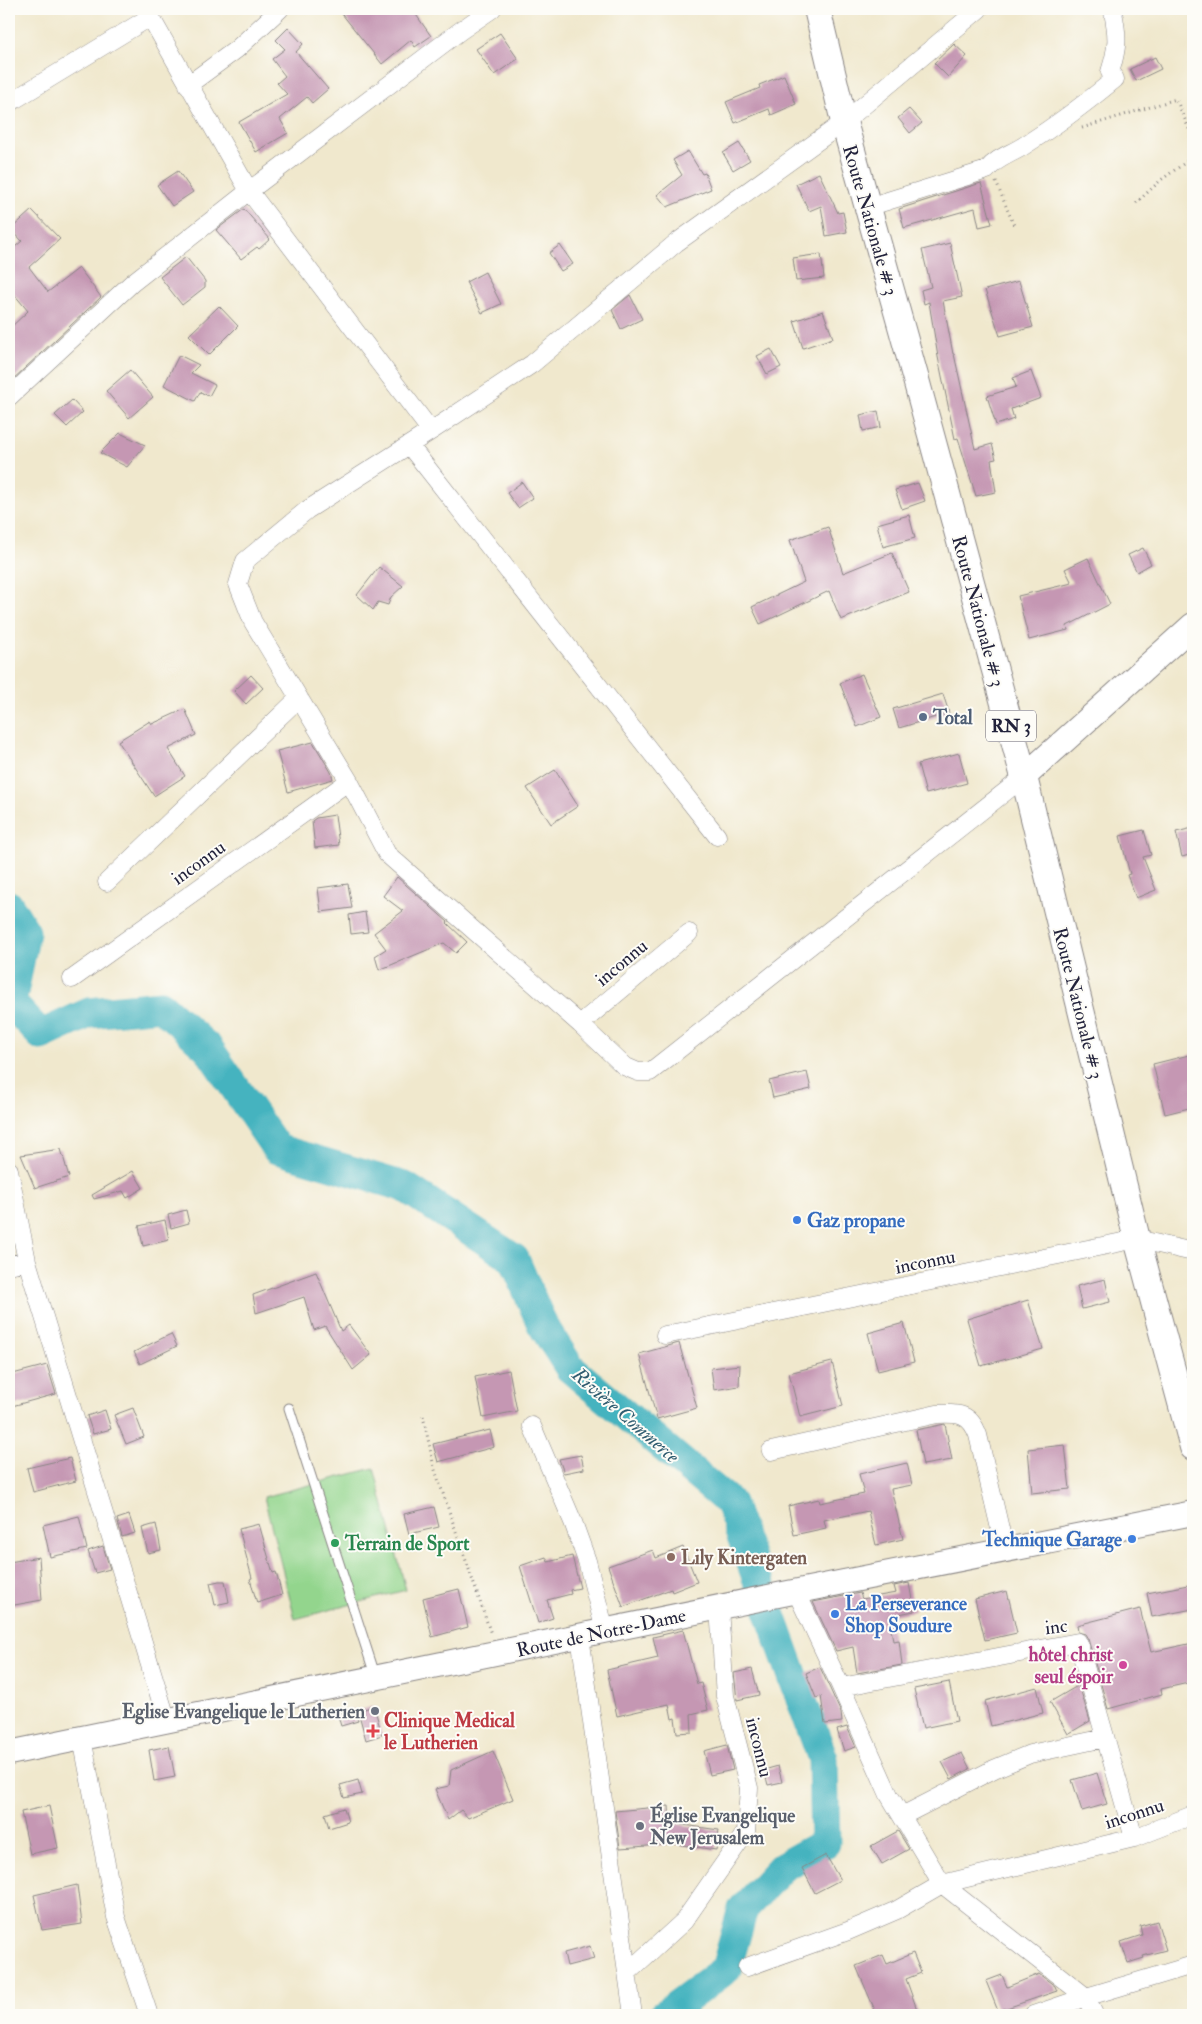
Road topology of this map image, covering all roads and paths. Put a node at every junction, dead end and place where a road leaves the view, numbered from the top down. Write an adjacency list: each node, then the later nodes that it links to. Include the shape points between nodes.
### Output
1 (280, 9): 7 (street, via 237,48)
2 (492, 9): 14 (street)
3 (817, 9): 9 (main road, Route Nationale # 3 / RN 3)
4 (980, 9): 9 (street)
5 (1113, 12): 16 (street, via 1118,36 1110,72 1115,79 1080,108 1024,146 994,161 987,170)
6 (148, 13): 7 (street); 8 (street)
7 (188, 85): 14 (street)
8 (9, 103)
9 (844, 122): 16 (main road, Route Nationale # 3 / RN 3); 19 (street, via 676,243 532,364)
10 (1073, 131): 11 (path, via 1176,99)
11 (1193, 138)
12 (1193, 157): 15 (path)
13 (993, 175): 17 (path)
14 (249, 191): 18 (street, via 132,283); 19 (street)
15 (1136, 203)
16 (868, 207): 23 (main road, Route Nationale # 3 / RN 3)
17 (1015, 228)
18 (9, 398)
19 (431, 431): 20 (street)
20 (409, 445): 22 (street, via 307,510 245,561 238,584 253,622); 25 (street)
21 (1193, 625): 23 (street)
22 (299, 698): 24 (street); 26 (street)
23 (1024, 777): 29 (street, via 650,1072 638,1072 624,1066); 31 (main road, Route Nationale # 3 / RN 3)
24 (350, 781): 28 (street, inconnu); 29 (street, via 387,854)
25 (717, 836)
26 (107, 882)
27 (688, 933): 29 (street, inconnu)
28 (72, 979)
29 (580, 1024)
30 (9, 1170): 33 (street)
31 (1137, 1239): 32 (street, inconnu); 35 (street, inconnu); 39 (main road, Route Nationale # 3 / RN 3)
32 (1193, 1252)
33 (27, 1261): 34 (street); 50 (street)
34 (9, 1265)
35 (665, 1335)
36 (289, 1408): 48 (lane)
37 (423, 1416): 47 (path, via 434,1467)
38 (532, 1426): 45 (street, via 588,1561)
39 (1193, 1447)
40 (771, 1451): 42 (street, via 937,1414 966,1418 974,1424 978,1435)
41 (1193, 1513): 42 (street, Route de Notre-Dame)
42 (1005, 1550): 43 (street, Route de Notre-Dame)
43 (787, 1593): 44 (street, Route de Notre-Dame); 49 (street)
44 (727, 1606): 45 (street, Route de Notre-Dame); 60 (street, inconnu, via 725,1696 749,1788 746,1832 684,1921)
45 (605, 1631): 46 (street, Route de Notre-Dame)
46 (580, 1636): 47 (street, Route de Notre-Dame); 60 (street)
47 (498, 1653): 48 (street, Route de Notre-Dame)
48 (376, 1678): 50 (street, Route de Notre-Dame)
49 (841, 1687): 52 (street, inc, via 1078,1642); 55 (street, via 889,1795)
50 (167, 1721): 51 (street, Route de Notre-Dame)
51 (82, 1738): 53 (street, Route de Notre-Dame); 62 (street, via 116,1917)
52 (1105, 1738): 55 (street, via 1030,1754); 56 (street, inc)
53 (9, 1753)
54 (1193, 1815): 56 (street, inconnu)
55 (902, 1816): 57 (street)
56 (1134, 1838): 57 (street, inconnu)
57 (942, 1884): 59 (street, inconnu, via 913,1902 856,1927); 61 (street)
58 (1193, 1965): 61 (street)
59 (747, 1966)
60 (627, 1973): 63 (street)
61 (1086, 1997): 64 (street); 65 (street)
62 (149, 2015)
63 (633, 2015)
64 (1033, 2015)
65 (1095, 2015)

